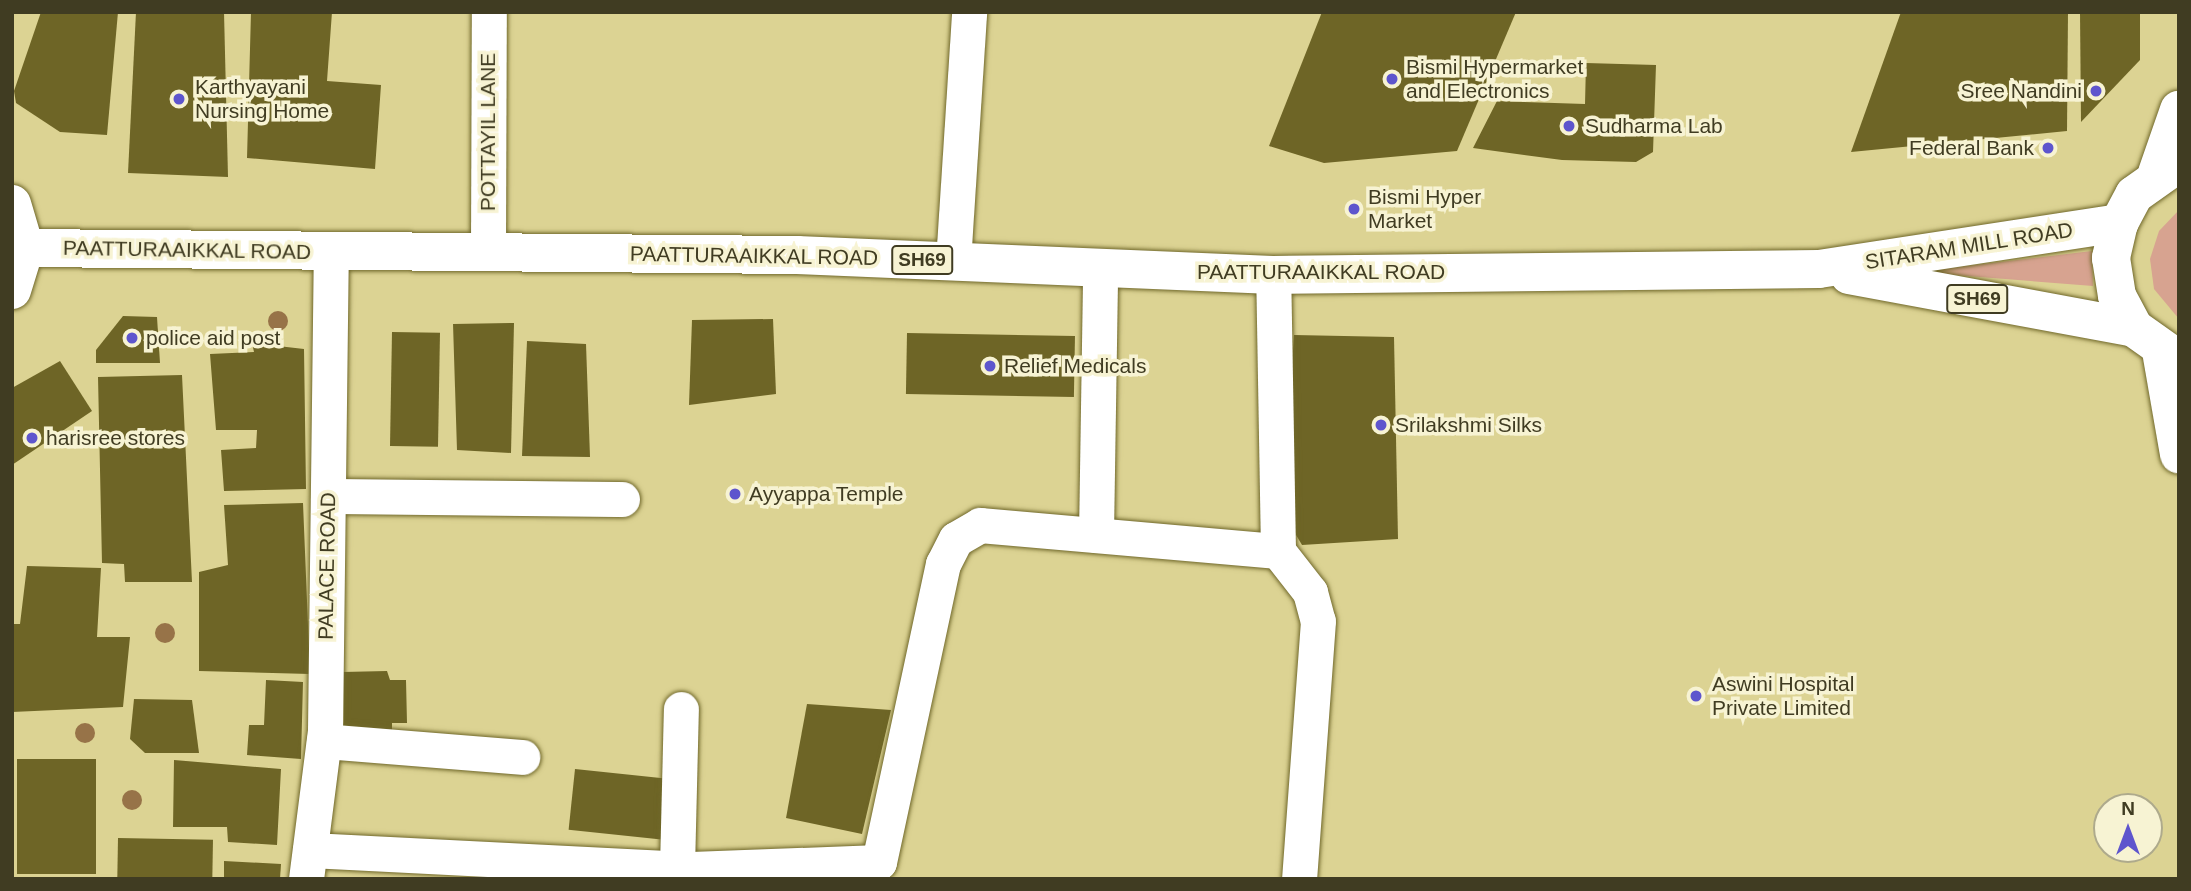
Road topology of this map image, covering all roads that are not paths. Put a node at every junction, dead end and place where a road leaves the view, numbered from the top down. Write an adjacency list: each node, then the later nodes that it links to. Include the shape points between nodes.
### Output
1 (489, 12): 8 (street, POTTAYIL LANE)
2 (970, 12): 10 (street)
3 (2179, 110): 4 (main road)
4 (2168, 168): 6 (main road)
5 (12, 204): 7 (main road)
6 (2119, 223): 12 (main road, SITARAM MILL ROAD / SH69); 15 (main road, via 2111,258 2117,296)
7 (25, 248): 9 (main road, PAATTURAAIKKAL ROAD / SH69); 14 (main road)
8 (488, 251): 9 (main road, PAATTURAAIKKAL ROAD / SH69); 10 (main road, PAATTURAAIKKAL ROAD / SH69)
9 (331, 252): 17 (street, PALACE ROAD)
10 (953, 262): 11 (main road, PAATTURAAIKKAL ROAD / SH69)
11 (1100, 268): 13 (main road, PAATTURAAIKKAL ROAD / SH69); 19 (street)
12 (1819, 269): 13 (main road, PAATTURAAIKKAL ROAD / SH69); 15 (main road, SH69)
13 (1273, 275): 20 (street)
14 (12, 290)
15 (2158, 346): 16 (main road)
16 (2179, 454)
17 (328, 496): 18 (street); 22 (street, PALACE ROAD)
18 (622, 499)
19 (1096, 535): 20 (street); 25 (street, via 980,525 957,539 943,564 879,862)
20 (1278, 551): 26 (street, via 1310,592 1318,621)
21 (681, 709): 25 (street)
22 (324, 741): 23 (street); 24 (street, PALACE ROAD)
23 (522, 757)
24 (308, 864): 25 (street)
25 (686, 872)
26 (1298, 879)

